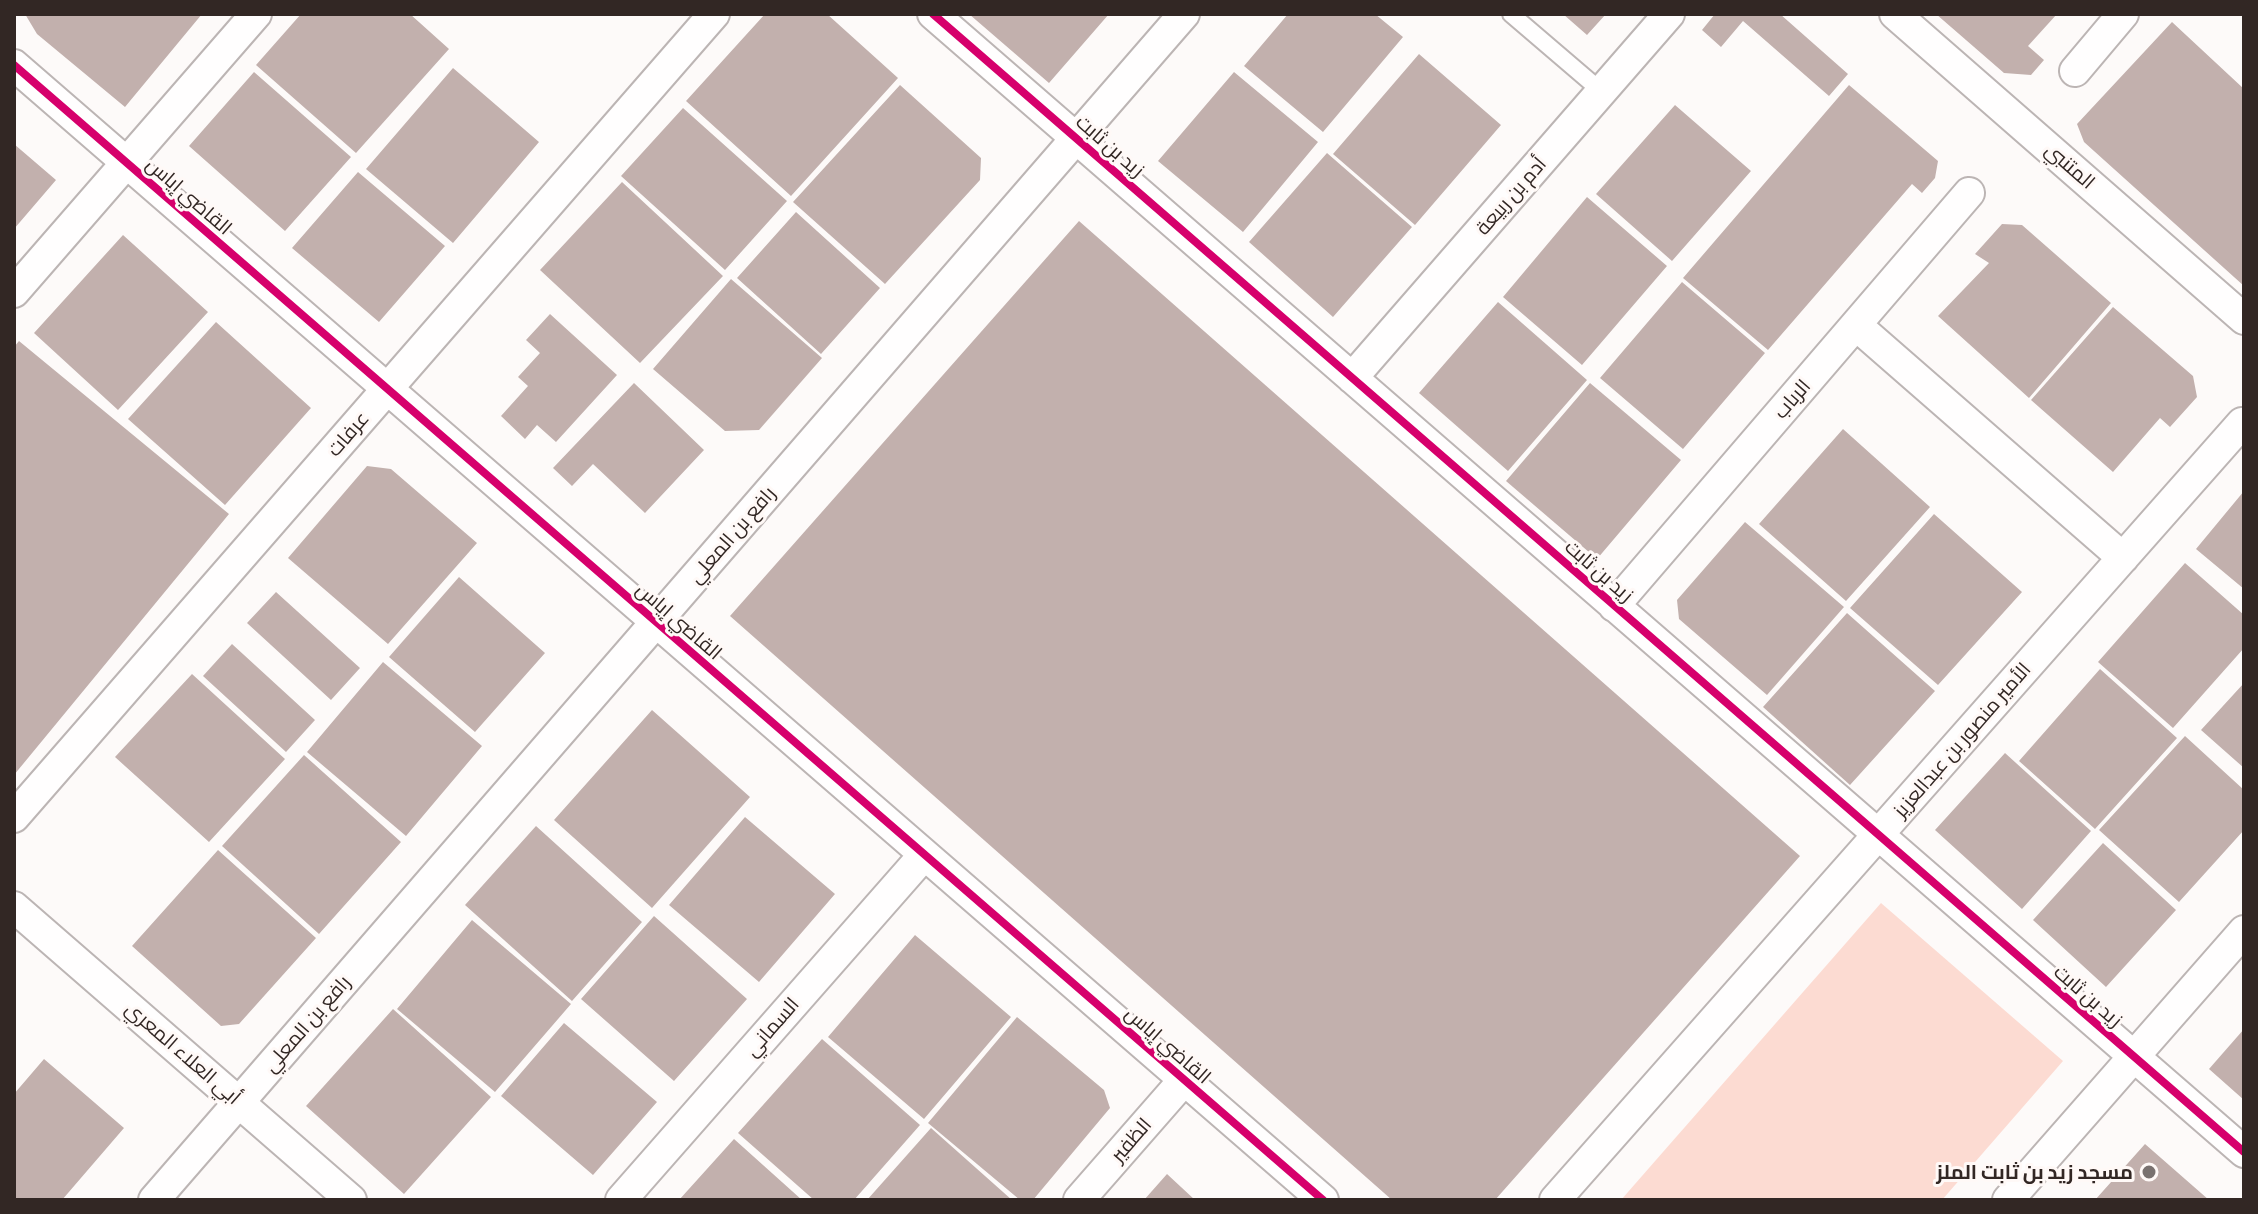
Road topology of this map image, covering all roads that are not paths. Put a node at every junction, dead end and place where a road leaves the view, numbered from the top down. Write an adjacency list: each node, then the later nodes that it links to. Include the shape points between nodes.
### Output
1 (256, 14): 13 (street)
2 (714, 14): 19 (street, عرفات)
3 (933, 14): 12 (street, زيد بن ثابت)
4 (1184, 14): 12 (street, رافع بن المعلي)
5 (1511, 14): 11 (lane)
6 (1669, 14): 11 (street, أدم بن ربيعة)
7 (1895, 14): 16 (street, المتنبي)
8 (2123, 14): 10 (street)
9 (14, 65): 13 (street, القاضي إياس)
10 (2075, 71)
11 (1601, 91): 18 (street, أدم بن ربيعة)
12 (1076, 138): 18 (street, زيد بن ثابت); 23 (street, رافع بن المعلي)
13 (126, 163): 15 (street); 19 (street, القاضي إياس)
14 (1969, 193): 17 (street, الرباب)
15 (14, 292)
16 (2244, 319)
17 (1856, 325): 21 (street); 22 (street, الرباب)
18 (1352, 378): 22 (street, زيد بن ثابت)
19 (387, 389): 23 (street, القاضي إياس); 24 (street, عرفات)
20 (2242, 423): 21 (street, الأمير منصور بن عبدالعزيز)
21 (2123, 558): 25 (street, الأمير منصور بن عبدالعزيز)
22 (1614, 606): 25 (street, زيد بن ثابت)
23 (656, 622): 26 (street, القاضي إياس); 31 (street, رافع بن المعلي)
24 (14, 817)
25 (1878, 835): 29 (street, زيد بن ثابت); 38 (street, الأمير منصور بن عبدالعزيز)
26 (924, 855): 30 (street, القاضي إياس); 35 (street, السماني)
27 (14, 907): 31 (street, أبي العلاء المعري)
28 (2244, 931): 29 (street)
29 (2134, 1057): 32 (street, زيد بن ثابت); 39 (street)
30 (1184, 1080): 36 (street, الظفير); 37 (street, القاضي إياس)
31 (239, 1102): 33 (street, رافع بن المعلي); 34 (street, أبي العلاء المعري)
32 (2244, 1152)
33 (154, 1200)
34 (351, 1200)
35 (621, 1200)
36 (1079, 1200)
37 (1323, 1200)
38 (1555, 1200)
39 (2008, 1200)

